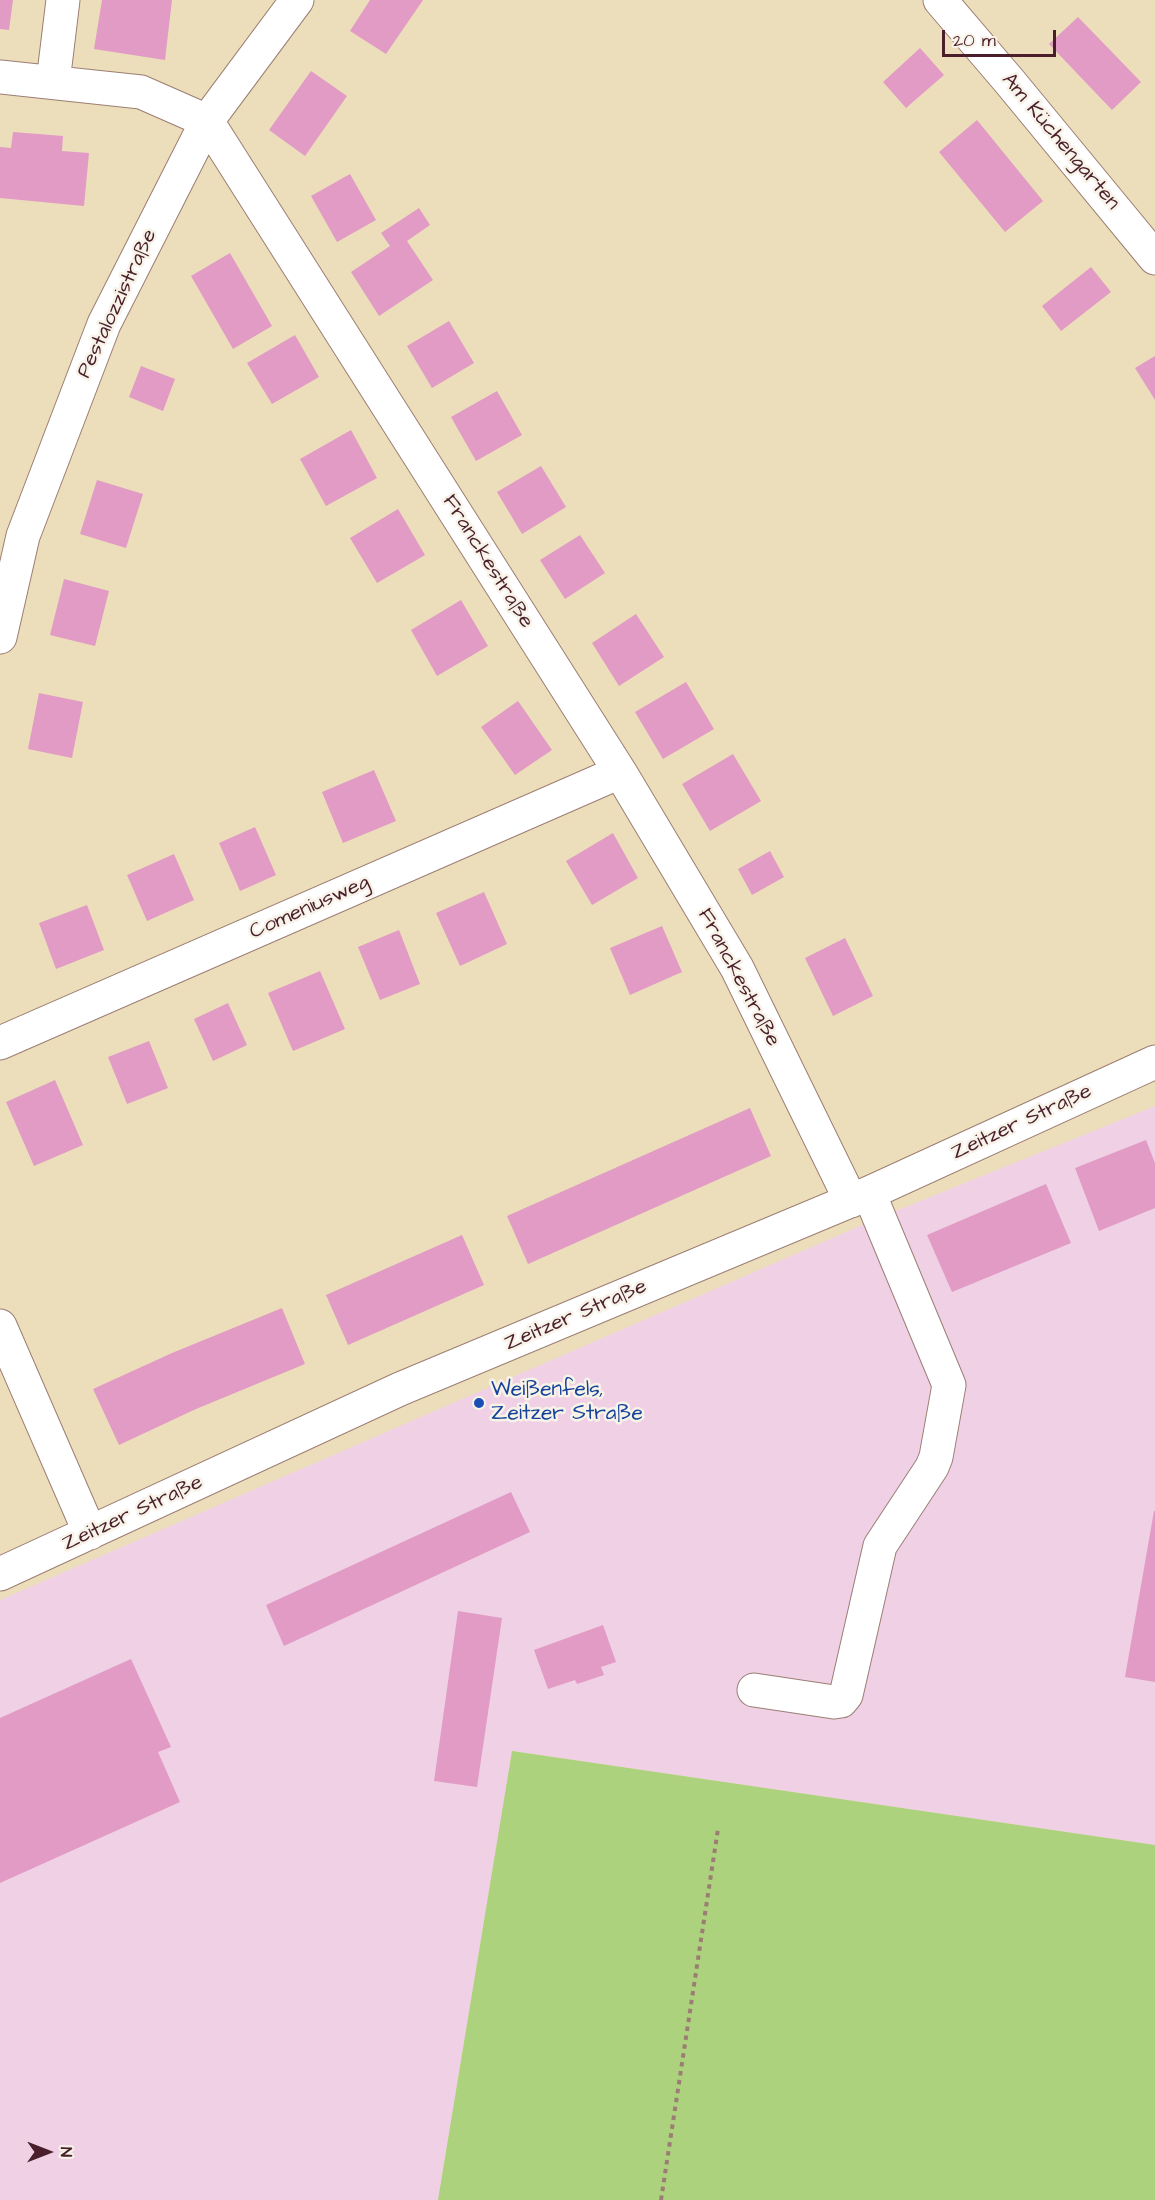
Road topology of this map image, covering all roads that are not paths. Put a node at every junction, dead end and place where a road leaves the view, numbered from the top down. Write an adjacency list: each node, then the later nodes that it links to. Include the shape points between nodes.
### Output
1 (63, 0): 5 (street)
2 (297, 0): 6 (street, Pestalozzistraße)
3 (940, 0): 7 (street, Am Küchengarten)
4 (0, 77): 5 (street)
5 (53, 82): 6 (street, via 141,92)
6 (207, 121): 8 (street, Pestalozzistraße, via 104,324); 10 (street, Franckestraße)
7 (1155, 258)
8 (11, 535): 9 (street, Pestalozzistraße)
9 (0, 637)
10 (620, 772): 11 (street, Comeniusweg); 13 (street, Franckestraße, via 737,968)
11 (0, 1043)
12 (1155, 1062): 13 (street, Zeitzer Straße)
13 (860, 1197): 15 (street, Zeitzer Straße, via 400,1389); 17 (street, Franckestraße, via 949,1385 936,1457 879,1546 846,1695 834,1702)
14 (0, 1326): 15 (street)
15 (90, 1533): 16 (street, Zeitzer Straße)
16 (0, 1574)
17 (754, 1690)

